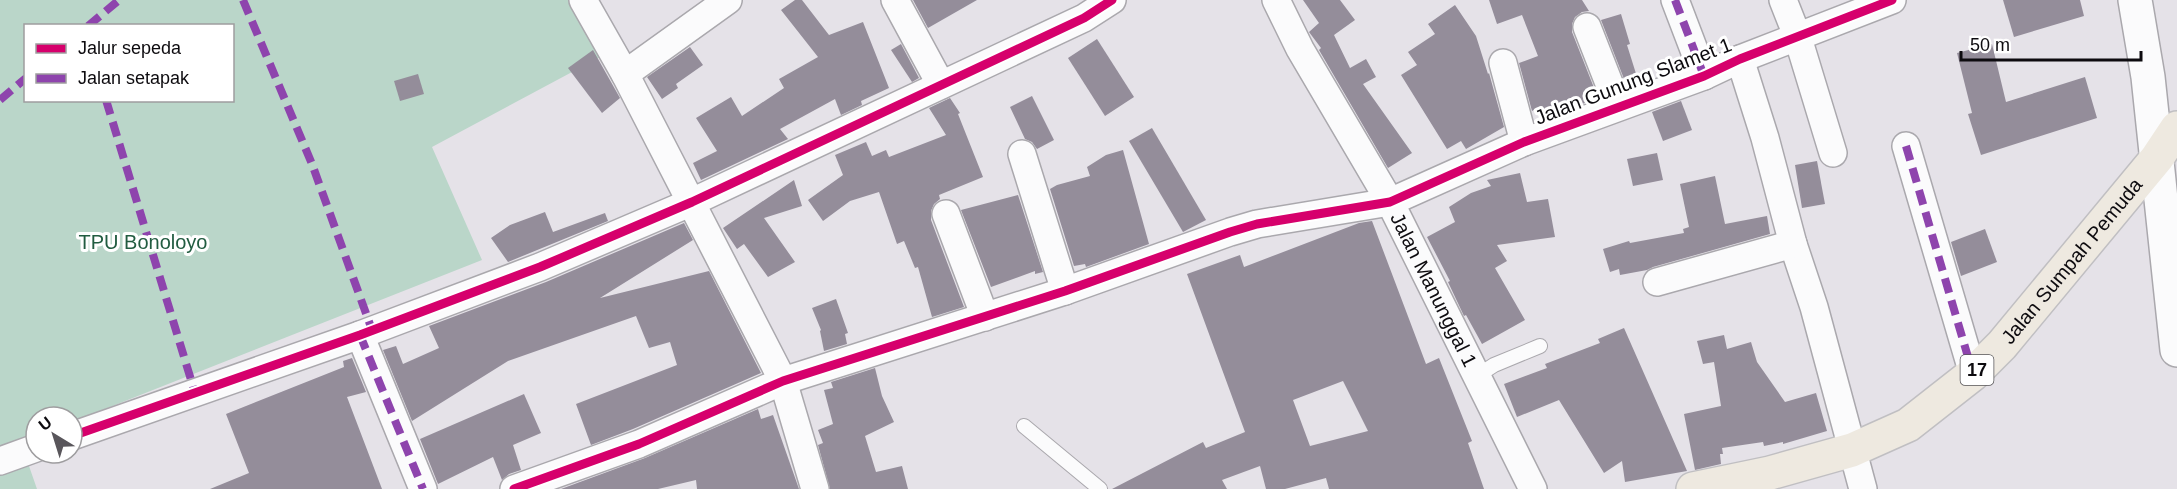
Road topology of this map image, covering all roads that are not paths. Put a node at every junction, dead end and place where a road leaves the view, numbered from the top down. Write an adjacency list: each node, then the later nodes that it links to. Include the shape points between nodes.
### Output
1 (583, 0): 14 (street)
2 (728, 0): 14 (street)
3 (895, 0): 16 (street)
4 (1276, 0): 25 (street, Jalan Manunggal 1, via 1300,49)
5 (1675, 0): 15 (street)
6 (1783, 0): 11 (street)
7 (1892, 0): 11 (street, Jalan Gunung Slamet 1)
8 (2135, 0): 23 (street)
9 (1110, 2): 16 (street)
10 (1587, 27): 17 (street)
11 (1798, 38): 12 (street, Jalan Gunung Slamet 1); 21 (street)
12 (1740, 58): 15 (street, Jalan Gunung Slamet 1); 27 (street)
13 (1503, 63): 19 (street)
14 (625, 74): 24 (street)
15 (1704, 76): 17 (street, Jalan Gunung Slamet 1)
16 (941, 85): 24 (street)
17 (1618, 106): 19 (street, Jalan Gunung Slamet 1)
18 (2177, 128): 23 (highway, Jalan Sumpah Pemuda / 17)
19 (1524, 142): 25 (street, Jalan Gunung Slamet 1)
20 (1906, 146): 34 (street)
21 (1833, 153)
22 (1022, 154): 29 (street)
23 (2157, 158): 33 (street); 34 (highway, Jalan Sumpah Pemuda / 17, via 2002,345)
24 (692, 202): 31 (street, via 540,267); 36 (street)
25 (1390, 202): 29 (street, Jalan Gunung Slamet 1, via 1257,224); 35 (street, Jalan Manunggal 1)
26 (946, 214): 30 (street)
27 (1793, 244): 28 (street); 39 (street, via 1821,330)
28 (1657, 282)
29 (1065, 291): 30 (street, Jalan Gunung Slamet 1)
30 (985, 316): 36 (street, Jalan Gunung Slamet 1)
31 (360, 334): 38 (street); 42 (street)
32 (1540, 346): 35 (lane)
33 (2177, 350)
34 (1973, 374): 39 (highway, Jalan Sumpah Pemuda / 17, via 1908,425)
35 (1477, 376): 46 (street, Jalan Manunggal 1)
36 (783, 381): 43 (street, Jalan Gunung Slamet 1, via 639,444); 44 (street)
37 (1024, 426): 45 (lane)
38 (84, 432)
39 (1852, 450): 47 (highway, Jalan Sumpah Pemuda / 17); 48 (street)
40 (24, 452): 41 (street)
41 (0, 461)
42 (423, 489)
43 (514, 489)
44 (815, 489)
45 (1100, 489)
46 (1533, 489)
47 (1693, 489)
48 (1863, 489)

